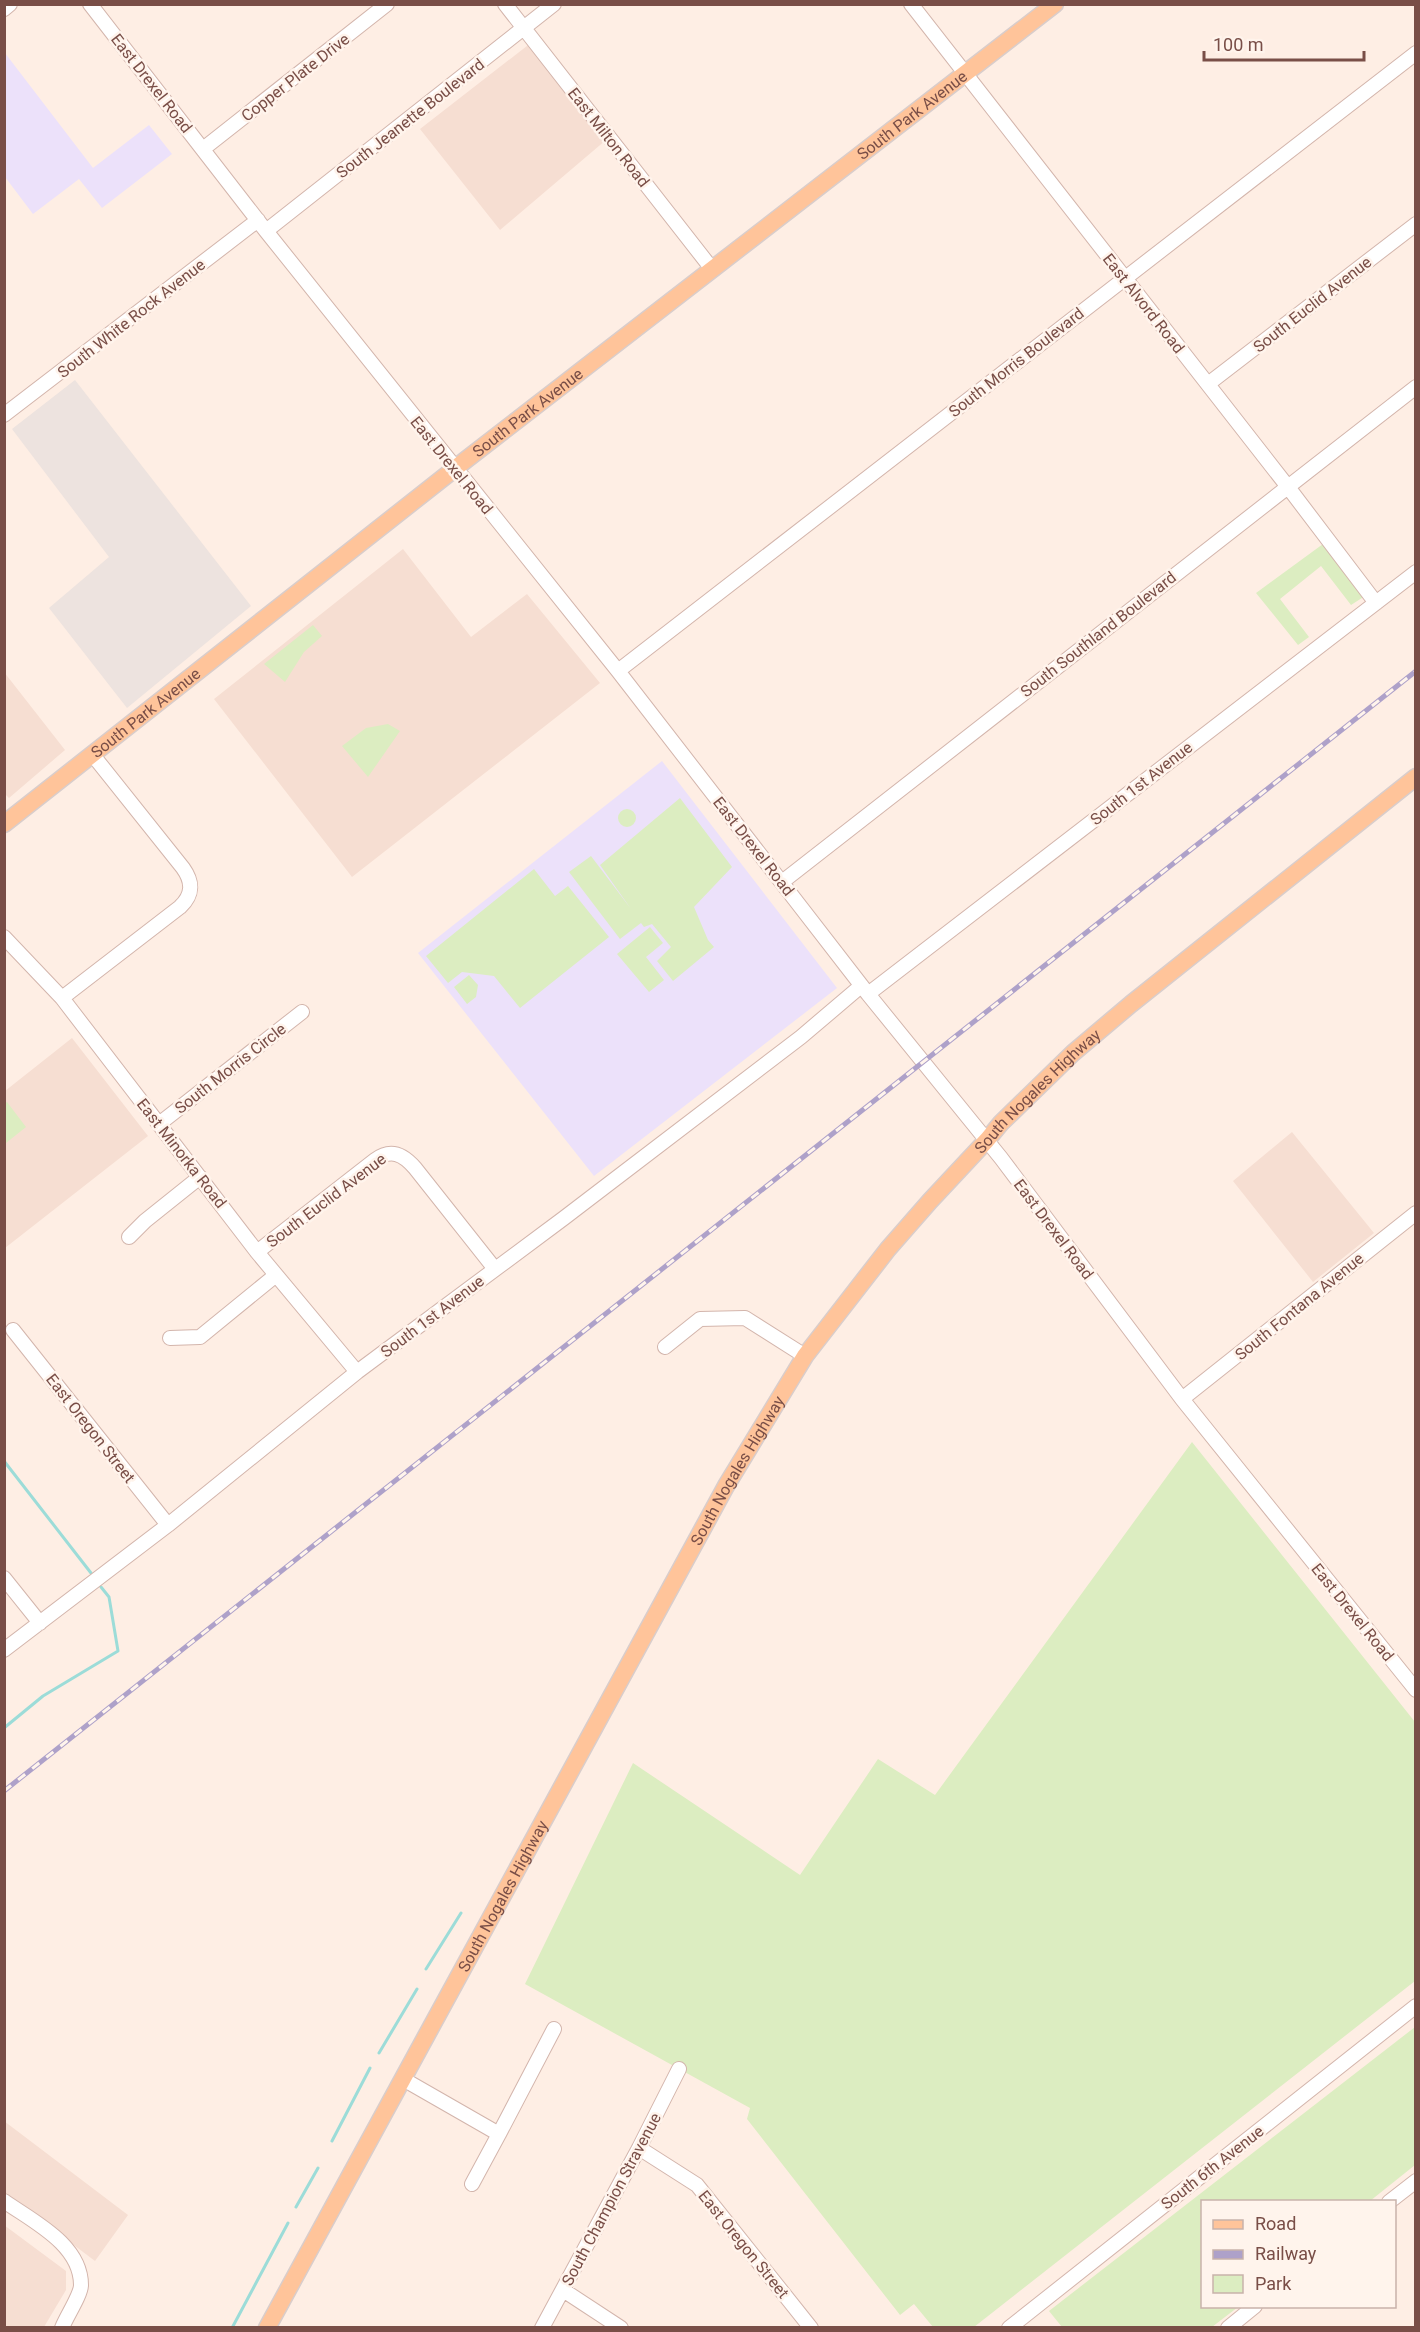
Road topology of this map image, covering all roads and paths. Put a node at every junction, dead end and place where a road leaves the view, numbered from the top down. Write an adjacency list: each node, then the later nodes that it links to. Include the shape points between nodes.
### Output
1 (10, 4): 8 (street)
2 (90, 4): 12 (street, East Drexel Road)
3 (387, 4): 12 (street, Copper Plate Drive)
4 (505, 4): 9 (street, East Milton Road)
5 (554, 4): 9 (street, South Jeanette Boulevard)
6 (911, 4): 11 (street, East Alvord Road)
7 (1055, 4): 11 (main road, South Park Avenue)
8 (4, 9)
9 (524, 28): 14 (street, South Jeanette Boulevard); 15 (street, East Milton Road)
10 (1416, 53): 16 (street, South Morris Boulevard)
11 (965, 74): 15 (main road, South Park Avenue); 16 (street, East Alvord Road)
12 (203, 149): 14 (street, East Drexel Road)
13 (1416, 224): 17 (street, South Euclid Avenue)
14 (262, 226): 19 (street, South White Rock Avenue); 20 (street, East Drexel Road)
15 (712, 270): 20 (main road, South Park Avenue)
16 (1125, 279): 17 (street, East Alvord Road); 24 (street, South Morris Boulevard)
17 (1208, 384): 21 (street, East Alvord Road)
18 (1416, 387): 21 (street, South Southland Boulevard)
19 (4, 416)
20 (455, 469): 24 (street, East Drexel Road); 25 (main road, South Park Avenue)
21 (1288, 487): 23 (street, East Alvord Road); 28 (street, South Southland Boulevard)
22 (1416, 572): 23 (street, South 1st Avenue)
23 (1376, 603): 30 (street, South 1st Avenue)
24 (618, 671): 28 (street, East Drexel Road)
25 (92, 754): 27 (main road, South Park Avenue); 31 (street, via 183,868 195,892)
26 (1416, 777): 34 (main road, South Nogales Highway, via 1114,1018)
27 (4, 824)
28 (782, 882): 30 (street, East Drexel Road)
29 (4, 937): 31 (street, East Minorka Road)
30 (865, 990): 34 (street, East Drexel Road); 39 (street, South 1st Avenue)
31 (62, 998): 33 (street, East Minorka Road)
32 (302, 1012): 33 (street, South Morris Circle)
33 (159, 1124): 35 (street, East Minorka Road)
34 (987, 1140): 44 (main road, South Nogales Highway, via 888,1250); 46 (street, East Drexel Road)
35 (200, 1177): 37 (street); 38 (street, East Minorka Road)
36 (1416, 1213): 46 (street, South Fontana Avenue)
37 (129, 1237)
38 (257, 1251): 39 (street, South Euclid Avenue, via 375,1160 396,1149); 40 (street, East Minorka Road)
39 (495, 1269): 45 (street, South 1st Avenue)
40 (276, 1275): 42 (street, via 200,1337); 45 (street, East Minorka Road)
41 (13, 1330): 47 (street, East Oregon Street)
42 (170, 1338)
43 (665, 1347): 44 (street, via 700,1319 746,1318)
44 (804, 1356): 55 (main road, South Nogales Highway, via 726,1486)
45 (357, 1372): 47 (street, South 1st Avenue)
46 (1182, 1399): 51 (street, East Drexel Road)
47 (168, 1525): 49 (street, South 1st Avenue)
48 (4, 1578): 49 (street)
49 (40, 1623): 50 (street, South 1st Avenue)
50 (4, 1650)
51 (1416, 1690)
52 (1416, 2006): 69 (street, South 6th Avenue)
53 (554, 2029): 56 (street)
54 (679, 2069): 57 (street, South Champion Stravenue)
55 (403, 2079): 56 (street); 65 (main road, South Nogales Highway)
56 (499, 2134): 59 (street)
57 (639, 2148): 62 (street, South Champion Stravenue); 68 (street, East Oregon Street, via 697,2185)
58 (1416, 2181): 60 (street)
59 (472, 2184)
60 (1392, 2200)
61 (4, 2201): 64 (street, via 62,2242 77,2265 81,2286)
62 (562, 2290): 66 (street, South Champion Stravenue); 67 (street)
63 (1254, 2308): 70 (street)
64 (62, 2328)
65 (267, 2328)
66 (542, 2328)
67 (621, 2328)
68 (811, 2328)
69 (1009, 2328)
70 (1228, 2328)

